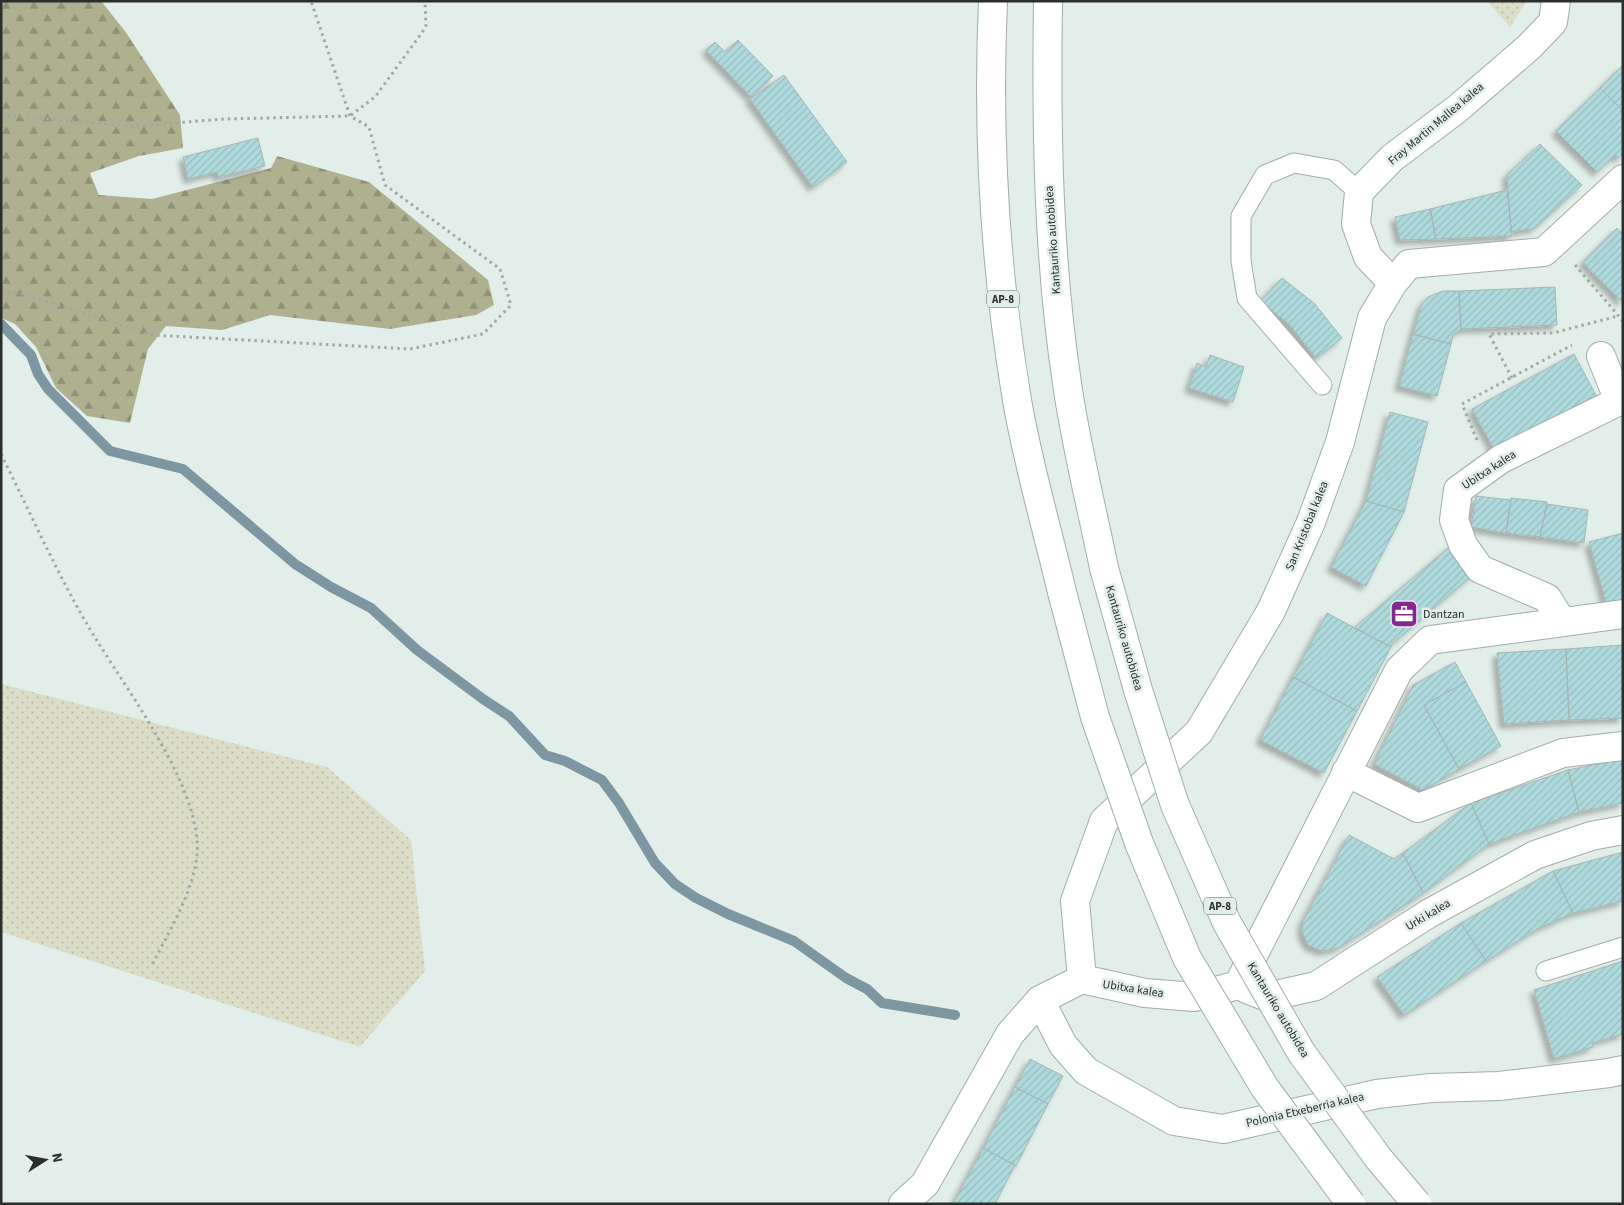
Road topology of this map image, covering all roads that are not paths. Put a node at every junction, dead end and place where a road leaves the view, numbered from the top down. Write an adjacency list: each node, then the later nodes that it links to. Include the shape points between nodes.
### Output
1 (993, 1): 21 (main road, AP-8, bridge, via 990,73 999,268 1018,402 1095,717 1139,843 1187,958 1265,1088)
2 (1048, 1): 22 (main road, Kantauriko autobidea / AP-8, bridge, via 1048,168 1052,256 1068,391 1104,568 1138,690 1174,805 1227,923 1301,1052 1379,1159)
3 (1556, 1): 5 (main road, Fray Martin Mallea kalea, via 1553,22 1529,47 1457,109 1392,158)
4 (1623, 178): 6 (main road, San Kristobal kalea, via 1544,252 1409,264)
5 (1360, 192): 6 (main road, via 1356,224 1368,257); 8 (lane, via 1334,170 1294,163 1265,174 1241,216 1241,261 1248,298)
6 (1393, 284): 16 (main road, San Kristobal kalea, via 1372,318 1340,442 1311,522 1271,610 1199,732 1104,821 1075,901)
7 (1601, 356): 10 (main road, Ubitxa kalea, via 1619,401 1501,459 1458,490 1454,520 1463,545 1480,569 1547,598)
8 (1322, 385)
9 (1623, 614): 10 (main road)
10 (1562, 622): 12 (main road, via 1430,640 1399,670)
11 (1623, 746): 12 (main road, via 1562,753 1418,808)
12 (1346, 772): 17 (main road)
13 (1623, 830): 17 (main road, Urki kalea, via 1591,836 1535,855 1428,914 1316,986 1267,997)
14 (1623, 947): 15 (lane)
15 (1546, 971)
16 (1082, 979): 17 (main road, Ubitxa kalea, via 1145,993 1194,997); 18 (main road)
17 (1238, 985)
18 (1040, 1000): 19 (main road, Polonia Etxeberria kalea, via 1062,1045 1086,1071 1174,1121 1223,1130 1377,1094 1499,1086); 20 (main road, via 1010,1034 925,1184)
19 (1623, 1070)
20 (903, 1204)
21 (1352, 1204)
22 (1417, 1204)

